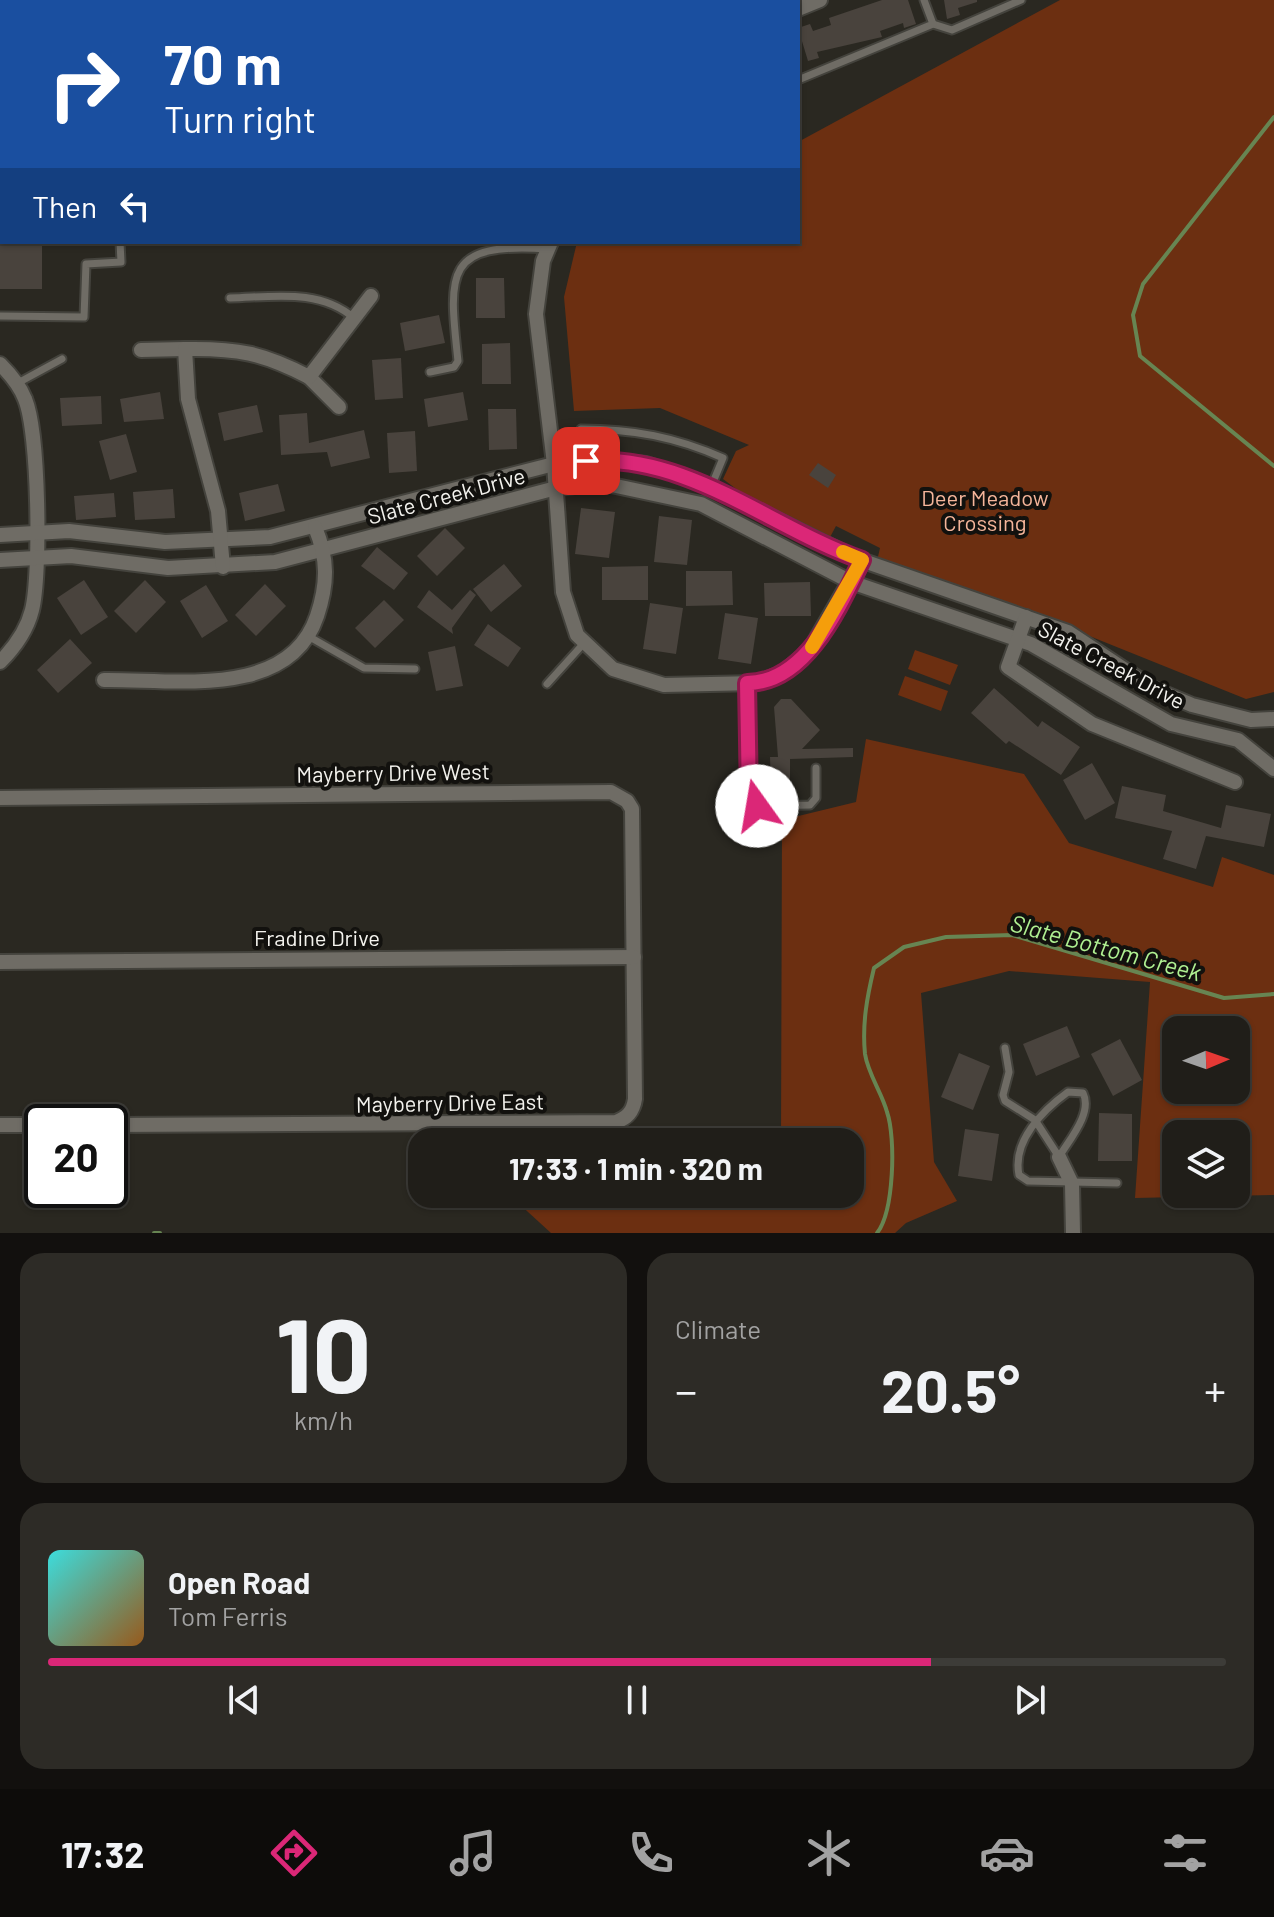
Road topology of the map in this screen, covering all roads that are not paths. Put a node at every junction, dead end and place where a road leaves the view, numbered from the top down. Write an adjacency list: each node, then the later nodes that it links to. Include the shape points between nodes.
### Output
1 (820, 0): 4 (street)
2 (924, 0): 5 (lane)
3 (1021, 0): 5 (lane, via 952,30)
4 (800, 8)
5 (933, 24): 6 (lane)
6 (800, 79)
7 (120, 244): 11 (lane, via 121,262 86,264 84,317)
8 (550, 246): 17 (lane, via 498,247 469,258 452,286 458,361 454,367); 22 (street, via 536,314)
9 (371, 296): 12 (street)
10 (230, 298): 12 (lane, via 314,296)
11 (0, 316)
12 (354, 318): 18 (street)
13 (185, 349): 14 (street); 18 (street, via 243,350); 28 (street, via 188,399 218,511)
14 (141, 350)
15 (62, 359): 19 (lane)
16 (0, 364): 19 (street)
17 (430, 372)
18 (309, 377): 20 (street)
19 (16, 384): 26 (street, via 34,440)
20 (339, 407)
21 (586, 461): 22 (street, Slate Creek Drive); 23 (street, Slate Creek Drive, via 646,464); 23 (lane, via 581,429 664,436 723,458)
22 (554, 464): 24 (street); 25 (street, Slate Creek Drive)
23 (711, 487): 32 (street, Slate Creek Drive)
24 (556, 488): 29 (street, Slate Creek Drive); 34 (street, Slate Creek Drive, via 602,483 701,504); 38 (street, via 563,592 577,635)
25 (315, 527): 28 (street, Slate Creek Drive); 29 (street)
26 (36, 530): 27 (street, Slate Creek Drive); 28 (street, Slate Creek Drive); 30 (street)
27 (0, 535)
28 (221, 542): 33 (street)
29 (324, 550): 33 (street, Slate Creek Drive); 36 (street, via 322,600)
30 (35, 555): 31 (street, Slate Creek Drive); 33 (street, Slate Creek Drive, via 168,568); 39 (street, via 32,610 21,636)
31 (0, 560)
32 (862, 560): 34 (street); 35 (street, Slate Creek Drive)
33 (223, 567)
34 (851, 582): 37 (street, Slate Creek Drive); 42 (street, via 810,650 783,673)
35 (1026, 617): 37 (street); 44 (street, Slate Creek Drive, via 1068,632 1154,689 1192,705 1251,720)
36 (308, 636): 40 (lane, via 364,668); 41 (street, via 280,665 256,676)
37 (1017, 640): 46 (street, Slate Creek Drive, via 1171,724 1238,740); 47 (street, via 1008,667 1092,724)
38 (585, 642): 42 (street, via 613,669 664,685); 43 (lane)
39 (0, 662)
40 (415, 669)
41 (104, 680)
42 (747, 683): 45 (lane, via 749,798 757,806 810,805 816,798)
43 (547, 684)
44 (1274, 719)
45 (816, 768)
46 (1274, 769)
47 (1235, 782)
48 (0, 798): 49 (street, Mayberry Drive West, via 611,792 627,801 634,818)
49 (634, 957): 50 (street, Fradine Drive); 55 (street, Mayberry Drive East, via 634,1105 616,1122)
50 (0, 962)
51 (1005, 1048): 52 (lane, via 1005,1101)
52 (1035, 1120): 56 (lane); 56 (lane, via 1068,1092 1083,1093 1086,1109); 58 (lane, via 1018,1157 1019,1175 1028,1181)
53 (0, 1125): 54 (street)
54 (24, 1125)
55 (128, 1125)
56 (1059, 1157): 58 (street)
57 (1117, 1183): 58 (lane)
58 (1072, 1184): 59 (street)
59 (1073, 1233)

